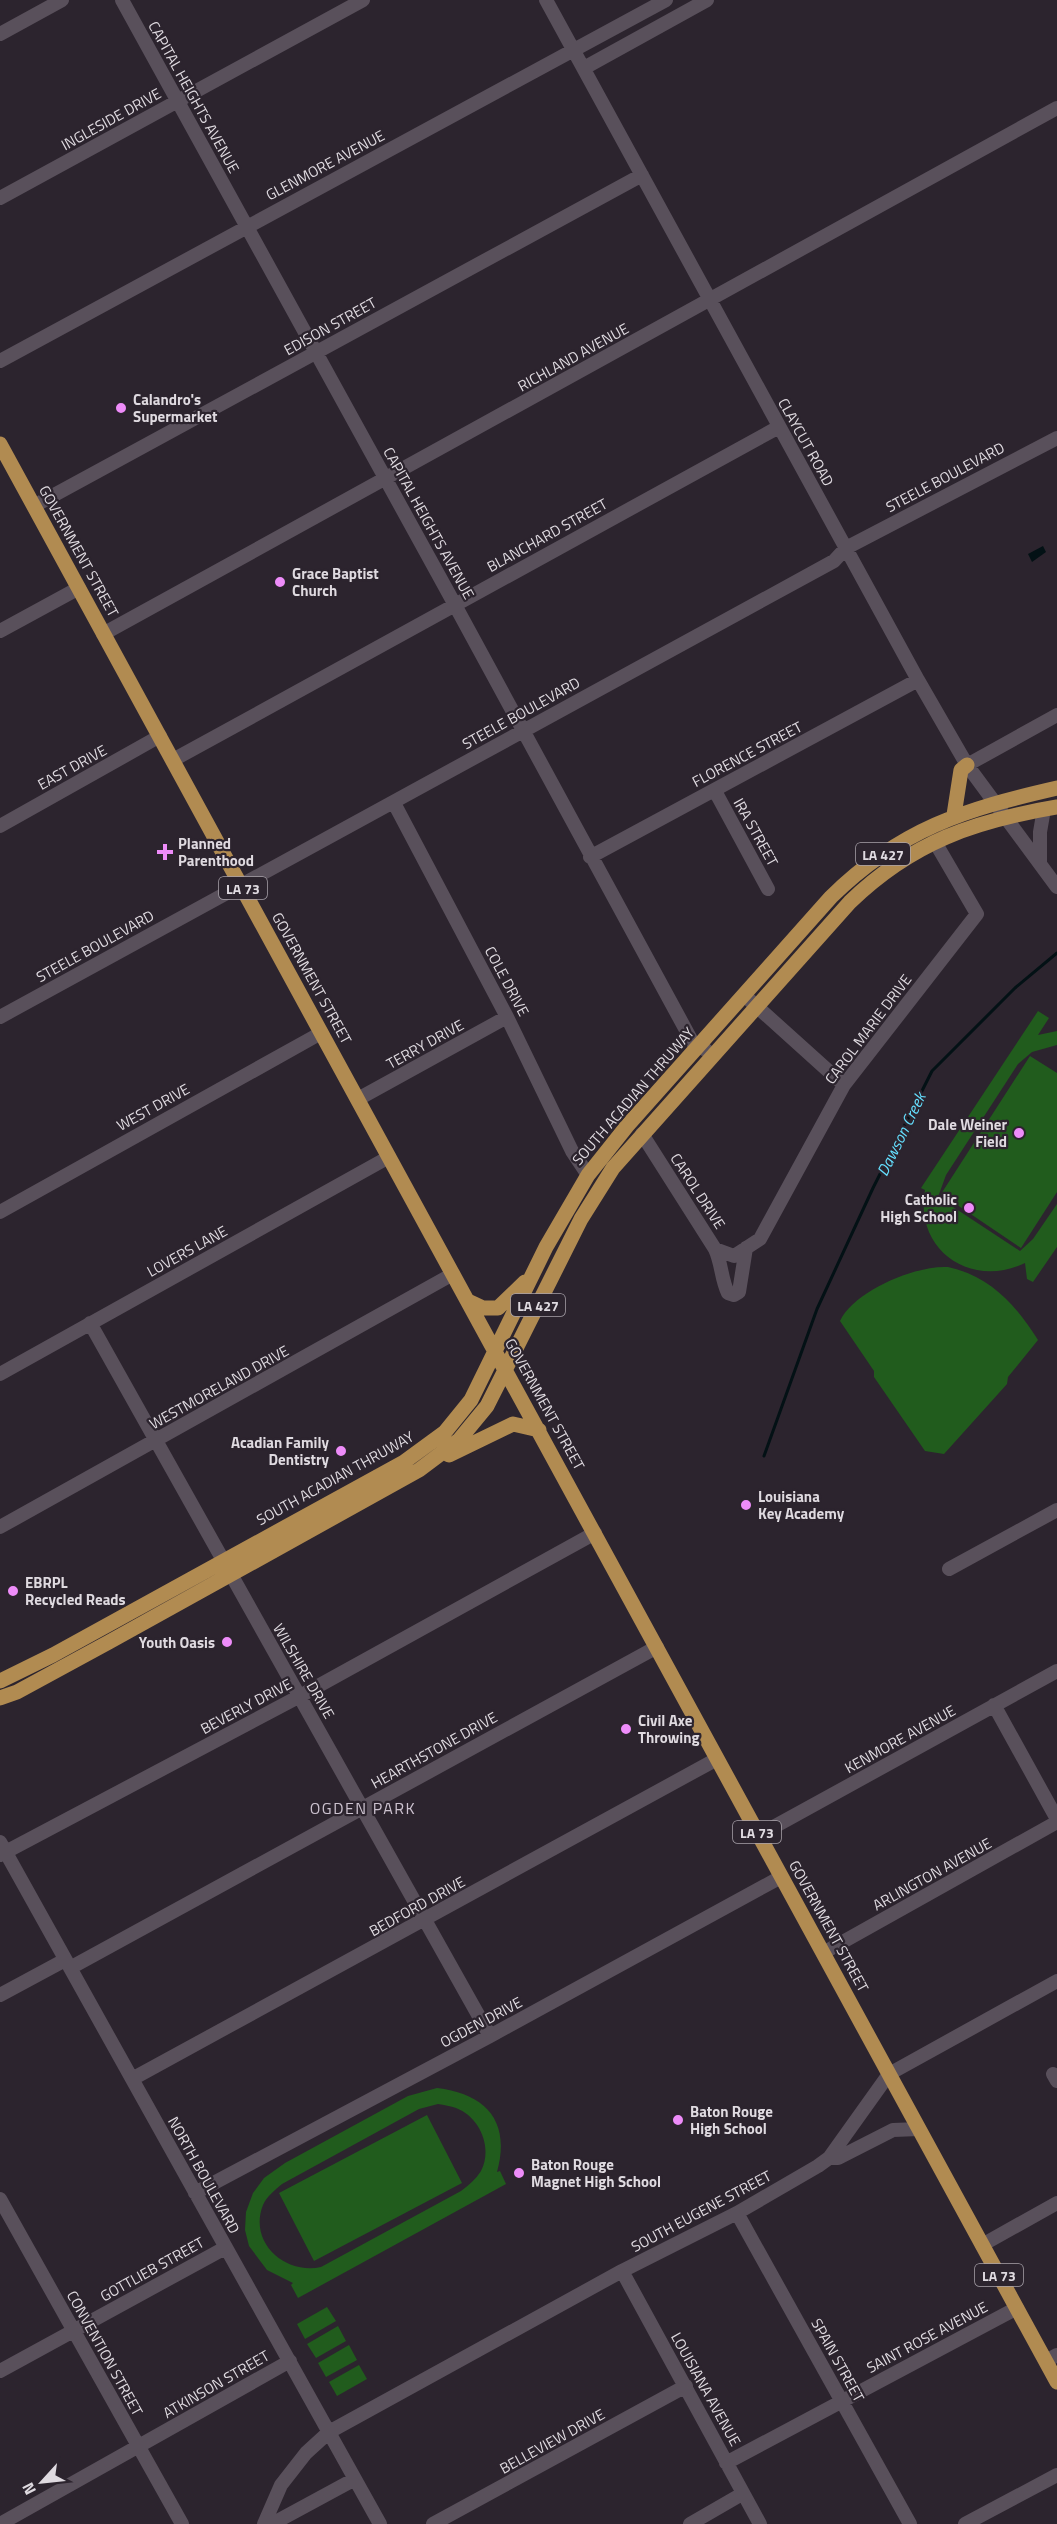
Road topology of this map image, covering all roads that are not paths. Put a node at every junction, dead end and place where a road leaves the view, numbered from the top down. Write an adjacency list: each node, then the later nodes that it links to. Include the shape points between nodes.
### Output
1 (62, 0): 7 (street)
2 (122, 0): 10 (street, CAPITAL HEIGHTS AVENUE)
3 (363, 0): 10 (street, INGLESIDE DRIVE)
4 (546, 0): 8 (street, CLAYCUT ROAD)
5 (666, 0): 8 (street, GLENMORE AVENUE)
6 (707, 0): 9 (street)
7 (0, 34)
8 (573, 50): 9 (street, CLAYCUT ROAD); 14 (street, GLENMORE AVENUE)
9 (584, 69): 12 (street, CLAYCUT ROAD)
10 (177, 101): 13 (street, INGLESIDE DRIVE); 14 (street, CAPITAL HEIGHTS AVENUE)
11 (1057, 108): 15 (street, RICHLAND AVENUE)
12 (642, 175): 15 (street, CLAYCUT ROAD); 16 (street, EDISON STREET)
13 (0, 198)
14 (247, 226): 16 (street, CAPITAL HEIGHTS AVENUE); 17 (street, GLENMORE AVENUE)
15 (710, 300): 18 (street, CLAYCUT ROAD); 21 (street, RICHLAND AVENUE)
16 (316, 353): 21 (street, CAPITAL HEIGHTS AVENUE); 22 (street, EDISON STREET)
17 (0, 361)
18 (779, 427): 23 (street, CLAYCUT ROAD); 25 (street, BLANCHARD STREET)
19 (1057, 438): 23 (street, STEELE BOULEVARD)
20 (0, 444): 22 (main road, GOVERNMENT STREET / LA 73)
21 (385, 479): 25 (street, CAPITAL HEIGHTS AVENUE); 27 (street, RICHLAND AVENUE)
22 (34, 506): 24 (main road, GOVERNMENT STREET / LA 73)
23 (846, 548): 28 (street, CLAYCUT ROAD); 30 (street, STEELE BOULEVARD, via 834,561)
24 (79, 588): 26 (street); 27 (main road, GOVERNMENT STREET / LA 73)
25 (455, 604): 30 (street, CAPITAL HEIGHTS AVENUE); 32 (street, BLANCHARD STREET)
26 (0, 631)
27 (104, 633): 31 (main road, GOVERNMENT STREET / LA 73)
28 (918, 680): 33 (street, CLAYCUT ROAD); 35 (street, FLORENCE STREET)
29 (1057, 715): 33 (street)
30 (522, 731): 37 (street, STEELE BOULEVARD); 43 (street, CAPITAL HEIGHTS AVENUE)
31 (160, 736): 32 (main road, GOVERNMENT STREET / LA 73); 41 (street, EAST DRIVE)
32 (173, 760): 45 (main road, GOVERNMENT STREET / LA 73)
33 (967, 765): 36 (street, CLAYCUT ROAD); 39 (main road, via 961,770)
34 (1057, 788): 36 (main road, SOUTH ACADIAN THRUWAY / LA 427)
35 (715, 791): 43 (street, FLORENCE STREET); 47 (street, IRA STREET)
36 (996, 802): 39 (main road, SOUTH ACADIAN THRUWAY / LA 427); 40 (street, CLAYCUT ROAD)
37 (394, 803): 45 (street, STEELE BOULEVARD); 51 (street, COLE DRIVE)
38 (1050, 808): 40 (main road, LA 427); 44 (street, via 1040,832)
39 (954, 815): 48 (main road, SOUTH ACADIAN THRUWAY / LA 427, via 909,837 859,872 831,897)
40 (1006, 816): 42 (main road, LA 427); 44 (street, CLAYCUT ROAD)
41 (0, 826)
42 (935, 842): 49 (main road, LA 427, via 893,866 864,889); 55 (street, CAROL MARIE DRIVE, via 977,914)
43 (590, 856): 53 (street, CAPITAL HEIGHTS AVENUE, via 693,1043)
44 (1040, 863): 46 (street, CLAYCUT ROAD)
45 (241, 885): 50 (street, STEELE BOULEVARD); 52 (main road, GOVERNMENT STREET / LA 73)
46 (1057, 887)
47 (768, 889)
48 (744, 995): 49 (street); 53 (main road, SOUTH ACADIAN THRUWAY / LA 427)
49 (756, 1006): 54 (main road, LA 427); 55 (street)
50 (0, 1017)
51 (507, 1017): 56 (street, TERRY DRIVE); 59 (street, COLE DRIVE, via 572,1151)
52 (321, 1033): 56 (main road, GOVERNMENT STREET / LA 73); 60 (street, WEST DRIVE)
53 (699, 1047): 54 (street, CAPITAL HEIGHTS AVENUE); 59 (main road, SOUTH ACADIAN THRUWAY / LA 427)
54 (713, 1054): 57 (main road, LA 427)
55 (844, 1085): 62 (street, CAROL MARIE DRIVE, via 760,1239)
56 (358, 1100): 58 (main road, GOVERNMENT STREET / LA 73)
57 (642, 1134): 61 (street, CAROL DRIVE); 68 (main road, LA 427, via 613,1168 581,1219)
58 (389, 1157): 63 (main road, GOVERNMENT STREET / LA 73); 66 (street, LOVERS LANE)
59 (588, 1175): 64 (main road, SOUTH ACADIAN THRUWAY / LA 427)
60 (0, 1212)
61 (715, 1249): 62 (street, CAROL DRIVE); 62 (street, via 724,1286 734,1295 742,1284)
62 (740, 1252)
63 (453, 1274): 65 (main road, GOVERNMENT STREET / LA 73); 71 (street, WESTMORELAND DRIVE)
64 (534, 1274): 65 (main road, via 498,1308 483,1308); 67 (main road, SOUTH ACADIAN THRUWAY / LA 427)
65 (468, 1301): 67 (main road, GOVERNMENT STREET / LA 73)
66 (90, 1323): 69 (street, LOVERS LANE); 71 (street, WILSHIRE DRIVE)
67 (496, 1353): 68 (main road, GOVERNMENT STREET / LA 73); 76 (main road, SOUTH ACADIAN THRUWAY, via 471,1400 432,1443)
68 (506, 1371): 70 (main road, GOVERNMENT STREET / LA 73); 72 (main road, LA 427, via 475,1424)
69 (0, 1374)
70 (538, 1430): 72 (main road, via 513,1424 454,1454); 75 (main road, GOVERNMENT STREET / LA 73)
71 (157, 1440): 74 (street, WESTMORELAND DRIVE); 76 (street, WILSHIRE DRIVE)
72 (440, 1456): 78 (main road, LA 427)
73 (1057, 1510): 77 (street)
74 (0, 1527)
75 (595, 1533): 79 (main road, GOVERNMENT STREET / LA 73); 82 (street, BEVERLY DRIVE)
76 (224, 1561): 78 (street, WILSHIRE DRIVE); 81 (main road, SOUTH ACADIAN THRUWAY)
77 (949, 1569)
78 (230, 1576): 82 (street, WILSHIRE DRIVE); 83 (main road, LA 427)
79 (657, 1647): 85 (main road, GOVERNMENT STREET / LA 73); 86 (street, HEARTHSTONE DRIVE)
80 (1057, 1671): 84 (street, KENMORE AVENUE)
81 (0, 1681)
82 (300, 1696): 86 (street, WILSHIRE DRIVE); 89 (street, BEVERLY DRIVE)
83 (0, 1698)
84 (994, 1705): 87 (street); 88 (street, KENMORE AVENUE)
85 (717, 1759): 88 (main road, GOVERNMENT STREET / LA 73); 91 (street, BEDFORD DRIVE)
86 (363, 1808): 91 (street, WILSHIRE DRIVE); 93 (street, HEARTHSTONE DRIVE)
87 (1057, 1821): 92 (street, ARLINGTON AVENUE)
88 (759, 1835): 90 (main road, GOVERNMENT STREET / LA 73)
89 (2, 1850): 93 (street, NORTH BOULEVARD)
90 (781, 1876): 92 (main road, GOVERNMENT STREET / LA 73); 96 (street, OGDEN DRIVE)
91 (426, 1920): 96 (street, WILSHIRE DRIVE); 98 (street, BEDFORD DRIVE)
92 (823, 1953): 97 (main road, GOVERNMENT STREET / LA 73)
93 (68, 1964): 95 (street, HEARTHSTONE DRIVE); 98 (street, NORTH BOULEVARD)
94 (1057, 1981): 97 (street, SOUTH EUGENE STREET)
95 (0, 1995)
96 (490, 2036): 101 (street, OGDEN DRIVE)
97 (889, 2074): 99 (main road, GOVERNMENT STREET / LA 73); 100 (street, SOUTH EUGENE STREET)
98 (132, 2079): 101 (street, NORTH BOULEVARD)
99 (919, 2129): 100 (street, via 893,2130 838,2158); 105 (main road, GOVERNMENT STREET / LA 73)
100 (829, 2158): 104 (street, SOUTH EUGENE STREET)
101 (195, 2193): 106 (street, NORTH BOULEVARD)
102 (0, 2199): 109 (street, CONVENTION STREET)
103 (1057, 2202): 105 (street)
104 (736, 2213): 107 (street, SOUTH EUGENE STREET); 115 (street, SPAIN STREET)
105 (982, 2245): 108 (main road, GOVERNMENT STREET / LA 73)
106 (225, 2248): 109 (street, GOTTLIEB STREET); 111 (street, NORTH BOULEVARD)
107 (622, 2271): 114 (street, LOUISIANA AVENUE); 116 (street, SOUTH EUGENE STREET)
108 (1017, 2308): 110 (main road, GOVERNMENT STREET / LA 73); 115 (street, SAINT ROSE AVENUE)
109 (74, 2331): 112 (street, GOTTLIEB STREET); 117 (street, CONVENTION STREET)
110 (1051, 2358): 113 (main road, GOVERNMENT STREET / LA 73)
111 (290, 2361): 116 (street, NORTH BOULEVARD); 117 (street, ATKINSON STREET)
112 (0, 2371)
113 (1057, 2382)
114 (686, 2386): 118 (street, LOUISIANA AVENUE); 127 (street, BELLEVIEW DRIVE)
115 (843, 2401): 118 (street, SAINT ROSE AVENUE); 130 (street, SPAIN STREET)
116 (329, 2432): 120 (street, NORTH BOULEVARD); 124 (street, SOUTH EUGENE STREET, via 281,2485)
117 (139, 2447): 122 (street, ATKINSON STREET); 123 (street, CONVENTION STREET)
118 (726, 2463): 121 (street, LOUISIANA AVENUE)
119 (1057, 2475): 131 (street)
120 (356, 2479): 125 (street); 126 (street, NORTH BOULEVARD)
121 (742, 2494): 128 (street); 129 (street, LOUISIANA AVENUE)
122 (0, 2524)
123 (182, 2524)
124 (264, 2524)
125 (272, 2524)
126 (380, 2524)
127 (433, 2524)
128 (690, 2524)
129 (760, 2524)
130 (910, 2524)
131 (965, 2524)

